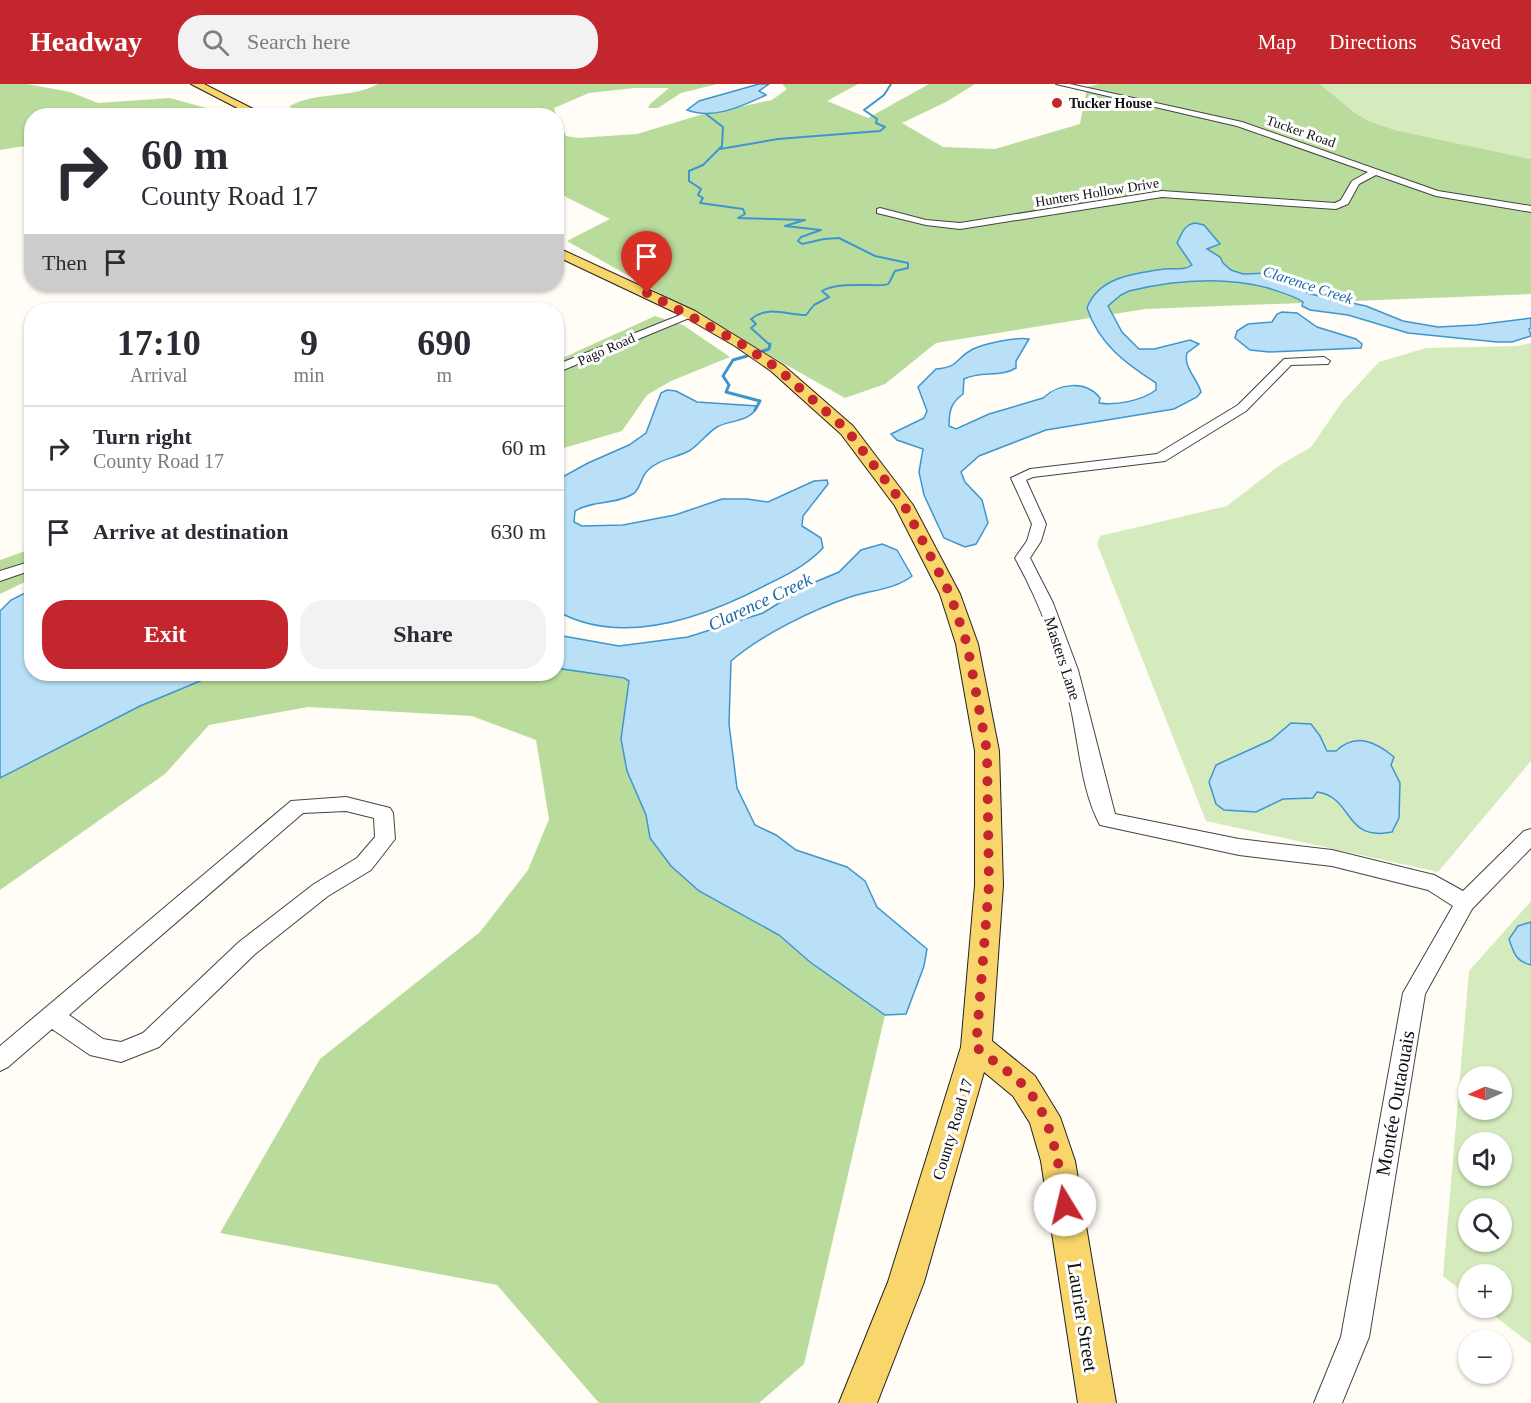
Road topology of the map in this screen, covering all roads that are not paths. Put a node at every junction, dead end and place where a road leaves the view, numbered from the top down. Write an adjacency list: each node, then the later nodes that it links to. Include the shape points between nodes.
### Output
1 (196, 84): 3 (main road)
2 (1060, 84): 4 (street, Tucker Road, via 1239,124)
3 (246, 108)
4 (1375, 172): 5 (street, Tucker Road, via 1447,195); 6 (street, Hunters Hollow Drive, via 1356,180 1345,202 1336,206 1162,194 951,227 928,225)
5 (1531, 209)
6 (880, 211)
7 (564, 255): 8 (main road, County Road 17)
8 (690, 314): 10 (street, Pago Road); 16 (main road, County Road 17, via 777,368 847,430 904,505 950,594 967,644 987,751 989,885)
9 (1324, 361): 14 (street, Masters Lane, via 1288,362 1242,408 1160,458 1030,473 1018,478 1039,524 1034,541 1022,558 1037,582 1074,685 1107,820 1239,848 1332,858 1434,883)
10 (564, 367)
11 (24, 568): 12 (street)
12 (0, 576)
13 (1531, 836): 14 (street, Montée Outaouais)
14 (1465, 903): 20 (street, Montée Outaouais, via 1414,993 1354,1337)
15 (53, 1017): 15 (street, via 298,807 346,804 383,813 385,839 364,864 321,890 247,948 151,1040 121,1052 98,1048); 17 (street)
16 (976, 1047): 18 (main road, County Road 17, via 906,1282); 19 (main road, Laurier Street, via 1024,1086 1044,1117 1058,1161)
17 (0, 1060)
18 (858, 1403)
19 (1097, 1403)
20 (1328, 1403)

